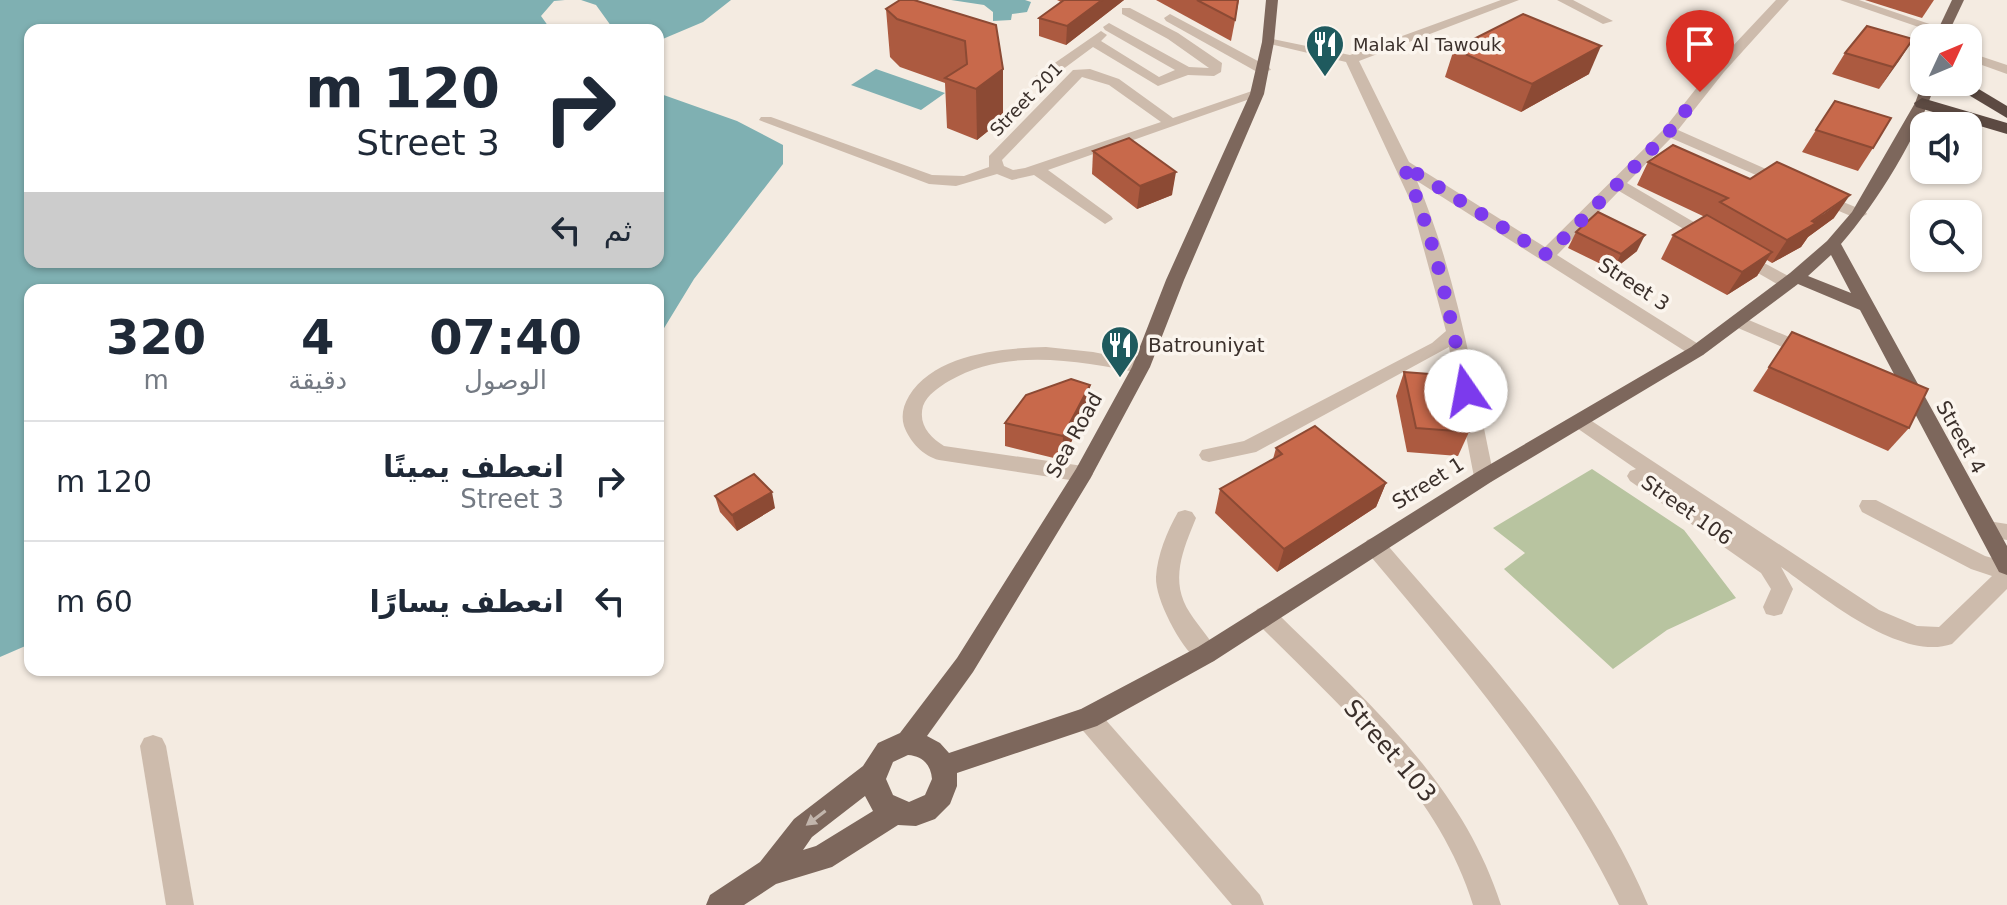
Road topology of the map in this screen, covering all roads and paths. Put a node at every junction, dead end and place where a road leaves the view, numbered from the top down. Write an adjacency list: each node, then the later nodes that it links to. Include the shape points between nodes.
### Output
1 (1272, 0): 14 (main road, Sea Road)
2 (1513, 0): 15 (street)
3 (1563, 0): 9 (street)
4 (1783, 0): 27 (street)
5 (1846, 0): 10 (street)
6 (1958, 0): 11 (main road)
7 (1125, 5): 12 (street); 18 (street, via 1217,66 1214,72)
8 (1170, 18): 20 (street)
9 (1607, 21)
10 (1912, 24)
11 (1947, 24)
12 (1109, 27): 13 (street); 18 (street)
13 (1093, 42): 18 (street, via 1158,82); 19 (street)
14 (1268, 42): 15 (street); 20 (main road, Sea Road)
15 (1351, 59): 28 (street)
16 (1982, 61): 17 (street)
17 (2007, 70)
18 (1186, 71)
19 (1038, 81)
20 (1260, 82): 25 (street, Street 201); 44 (main road, Sea Road)
21 (1978, 96): 23 (highway)
22 (1923, 98): 23 (highway); 26 (highway); 34 (main road, Street 1)
23 (2007, 114)
24 (766, 120): 31 (street, via 929,179)
25 (1170, 122): 29 (street, Street 201, via 1103,76 1078,73 994,159); 30 (street, Street 201)
26 (2007, 129)
27 (1669, 132): 32 (street); 34 (street)
28 (1403, 165): 37 (street, Street 3); 41 (street, via 1441,267)
29 (997, 169): 30 (street, Street 201, via 1012,175); 31 (street)
30 (1036, 169): 35 (street)
31 (962, 183): 33 (street)
32 (1617, 183): 37 (street); 38 (street)
33 (946, 197)
34 (1859, 214): 36 (main road, Street 1)
35 (1105, 219)
36 (1833, 244): 38 (main road, Street 1); 39 (main road, Street 4)
37 (1547, 255): 42 (street, Street 3)
38 (1792, 280): 39 (main road); 40 (main road, Street 1)
39 (1869, 307): 46 (main road, Street 4)
40 (1737, 321): 42 (main road, Street 1); 43 (street)
41 (1454, 334): 48 (street, via 1249,447); 50 (street)
42 (1697, 351): 47 (main road, Street 1)
43 (1825, 359)
44 (1141, 367): 49 (main road, Sea Road); 49 (street, via 1077,354 997,356 940,377 922,391 913,408 917,432 939,453)
45 (1883, 384): 46 (street)
46 (1913, 396): 53 (main road, Street 4)
47 (1574, 425): 50 (main road, Street 1); 55 (street, via 1871,617 1915,636 1944,637); 56 (street, Street 106, via 1769,567 1782,589)
48 (1209, 455)
49 (1083, 474): 60 (main road, Sea Road, via 965,665)
50 (1484, 477): 54 (main road, Street 1)
51 (1869, 506): 55 (street, via 1979,563)
52 (1185, 518): 58 (street, via 1168,559 1167,592)
53 (1997, 531): 55 (main road, Street 4)
54 (1375, 546): 57 (main road, Street 1); 70 (street, via 1514,711 1587,816)
55 (2007, 571)
56 (1774, 607)
57 (1265, 616): 58 (main road, Street 1); 69 (street, Street 103, via 1404,760 1475,862)
58 (1206, 654): 59 (main road, Street 1)
59 (1088, 718): 62 (main road, Street 1); 68 (street)
60 (907, 744): 62 (main road, via 930,749); 63 (main road, via 885,754)
61 (153, 746): 66 (street)
62 (944, 766): 64 (main road, via 940,798 920,811)
63 (873, 774): 64 (main road, via 877,797); 65 (main road, one-way to 65, via 803,828)
64 (896, 812): 65 (main road, via 822,858)
65 (770, 872): 67 (main road)
66 (180, 905)
67 (720, 905)
68 (1250, 905)
69 (1487, 905)
70 (1634, 905)

